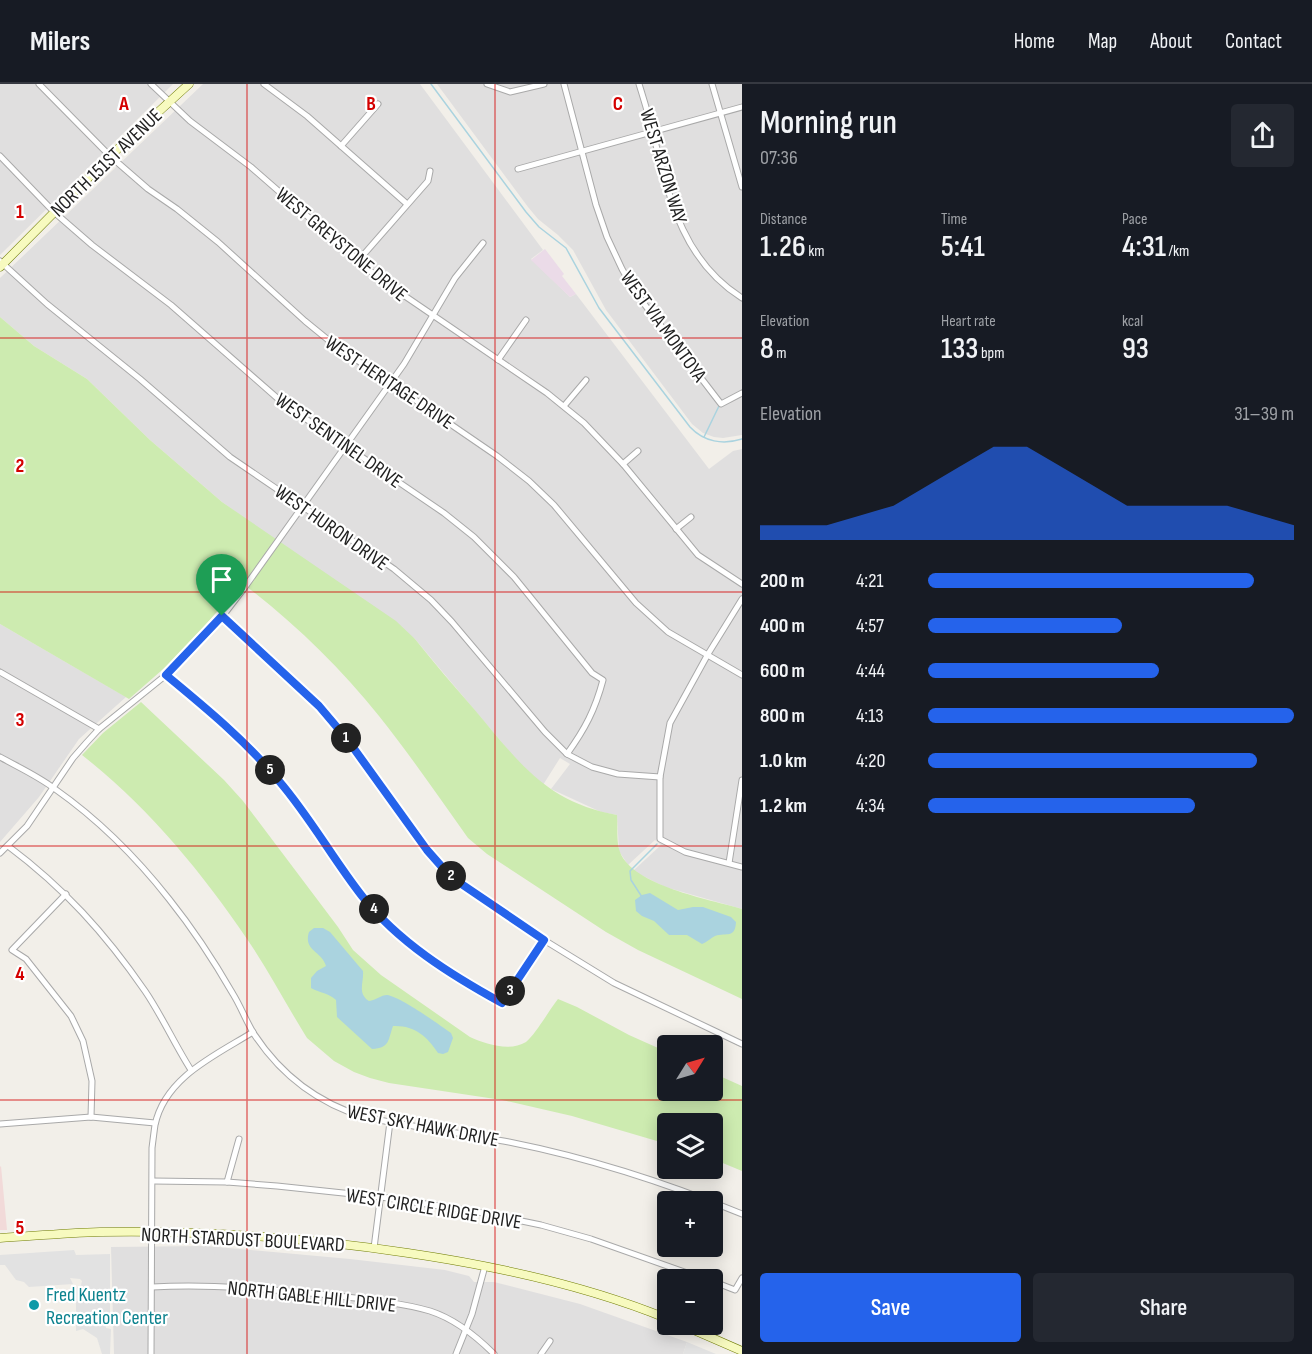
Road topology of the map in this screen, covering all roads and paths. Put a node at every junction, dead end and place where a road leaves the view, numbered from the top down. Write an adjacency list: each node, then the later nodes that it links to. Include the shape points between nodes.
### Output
1 (39, 84): 18 (street, WEST HERITAGE DRIVE)
2 (151, 84): 10 (street, WEST GREYSTONE DRIVE)
3 (189, 84): 10 (street, NORTH 151ST AVENUE)
4 (487, 84): 5 (street, via 510,92)
5 (544, 84)
6 (564, 84): 16 (street, WEST VIA MONTOYA)
7 (639, 84): 14 (street, WEST ARZON WAY)
8 (712, 84): 13 (street)
9 (269, 85): 15 (street)
10 (169, 102): 18 (street, NORTH 151ST AVENUE); 25 (street, WEST GREYSTONE DRIVE, via 251,167)
11 (378, 104): 15 (street)
12 (742, 107): 13 (street)
13 (719, 113): 14 (street); 21 (street)
14 (653, 131): 16 (street); 27 (street, WEST ARZON WAY, via 674,211 690,244 727,289)
15 (340, 146): 22 (street)
16 (582, 151): 19 (street); 33 (street, WEST VIA MONTOYA, via 606,237 635,292 721,404)
17 (0, 156): 23 (street, WEST SENTINEL DRIVE)
18 (110, 156): 23 (street, NORTH 151ST AVENUE); 32 (street, WEST HERITAGE DRIVE, via 218,242 332,343)
19 (518, 169)
20 (430, 171): 22 (street, via 428,181)
21 (742, 186)
22 (407, 204): 25 (street)
23 (54, 212): 26 (street, NORTH 151ST AVENUE); 35 (street, WEST SENTINEL DRIVE, via 284,404)
24 (483, 243): 28 (street, via 454,278)
25 (358, 261): 28 (street, WEST GREYSTONE DRIVE)
26 (1, 264): 38 (street, WEST HURON DRIVE, via 230,457)
27 (742, 298)
28 (432, 316): 30 (street, WEST GREYSTONE DRIVE); 32 (street)
29 (526, 320): 30 (street)
30 (498, 360): 34 (street, WEST GREYSTONE DRIVE)
31 (586, 380): 34 (street)
32 (391, 383): 35 (street); 44 (street, WEST HERITAGE DRIVE, via 529,481 636,603 668,632)
33 (742, 393)
34 (564, 406): 37 (street, WEST GREYSTONE DRIVE)
35 (346, 446): 38 (street); 49 (street, WEST SENTINEL DRIVE, via 474,537 514,577 592,673 603,680 586,727)
36 (638, 451): 37 (street)
37 (623, 464): 40 (street, WEST GREYSTONE DRIVE)
38 (302, 506): 43 (street); 49 (street, WEST HURON DRIVE, via 394,569 431,600)
39 (692, 517): 40 (street)
40 (676, 529): 41 (street, WEST GREYSTONE DRIVE, via 698,555)
41 (742, 584)
42 (742, 599): 44 (street)
43 (222, 616): 46 (street); 59 (street, via 319,706 442,867)
44 (708, 654): 47 (street, WEST HERITAGE DRIVE); 51 (street, via 670,723)
45 (0, 672): 48 (street)
46 (166, 675): 48 (street); 59 (street, via 250,748 280,782 362,896 392,929 429,958 502,1003)
47 (742, 675)
48 (99, 729): 53 (street, via 72,759)
49 (567, 754): 51 (street, WEST HURON DRIVE, via 618,774)
50 (0, 757): 53 (street, WEST SKY HAWK DRIVE)
51 (660, 777): 56 (street, via 660,839 685,852)
52 (742, 780): 56 (street)
53 (54, 788): 54 (street); 60 (street, WEST SKY HAWK DRIVE, via 103,826 171,901 210,956)
54 (8, 846): 55 (street); 58 (street)
55 (0, 853)
56 (729, 863): 57 (street)
57 (742, 867)
58 (66, 894): 62 (street, via 146,992); 63 (street, via 12,950 26,959 71,1016 83,1041 92,1081)
59 (544, 940): 61 (street, via 614,984)
60 (253, 1032): 62 (street); 64 (street, WEST SKY HAWK DRIVE, via 281,1069 299,1085 345,1111)
61 (742, 1044)
62 (190, 1070): 65 (street, via 174,1088)
63 (91, 1117): 65 (street); 66 (street)
64 (390, 1122): 70 (street); 71 (street, WEST SKY HAWK DRIVE, via 552,1152 674,1187)
65 (155, 1123): 68 (street)
66 (0, 1124)
67 (239, 1139): 69 (street)
68 (153, 1181): 69 (street, WEST CIRCLE RIDGE DRIVE); 72 (street)
69 (227, 1182): 70 (street, WEST CIRCLE RIDGE DRIVE)
70 (381, 1197): 74 (street); 76 (street, WEST CIRCLE RIDGE DRIVE, via 542,1225)
71 (742, 1214)
72 (153, 1233): 73 (street, NORTH STARDUST BOULEVARD); 74 (street, NORTH STARDUST BOULEVARD, via 290,1238); 79 (street)
73 (0, 1238)
74 (374, 1248): 75 (street, NORTH STARDUST BOULEVARD)
75 (485, 1266): 80 (street, NORTH STARDUST BOULEVARD, via 565,1285); 81 (street)
76 (677, 1269)
77 (742, 1278): 78 (street, via 735,1290)
78 (723, 1285)
79 (152, 1287): 81 (street, NORTH GABLE HILL DRIVE, via 246,1288 355,1298 432,1312); 85 (street)
80 (657, 1315)
81 (467, 1330): 86 (street); 87 (street, NORTH GABLE HILL DRIVE)
82 (706, 1335): 84 (street)
83 (550, 1341): 88 (street)
84 (742, 1351)
85 (151, 1354)
86 (456, 1354)
87 (494, 1354)
88 (541, 1354)

